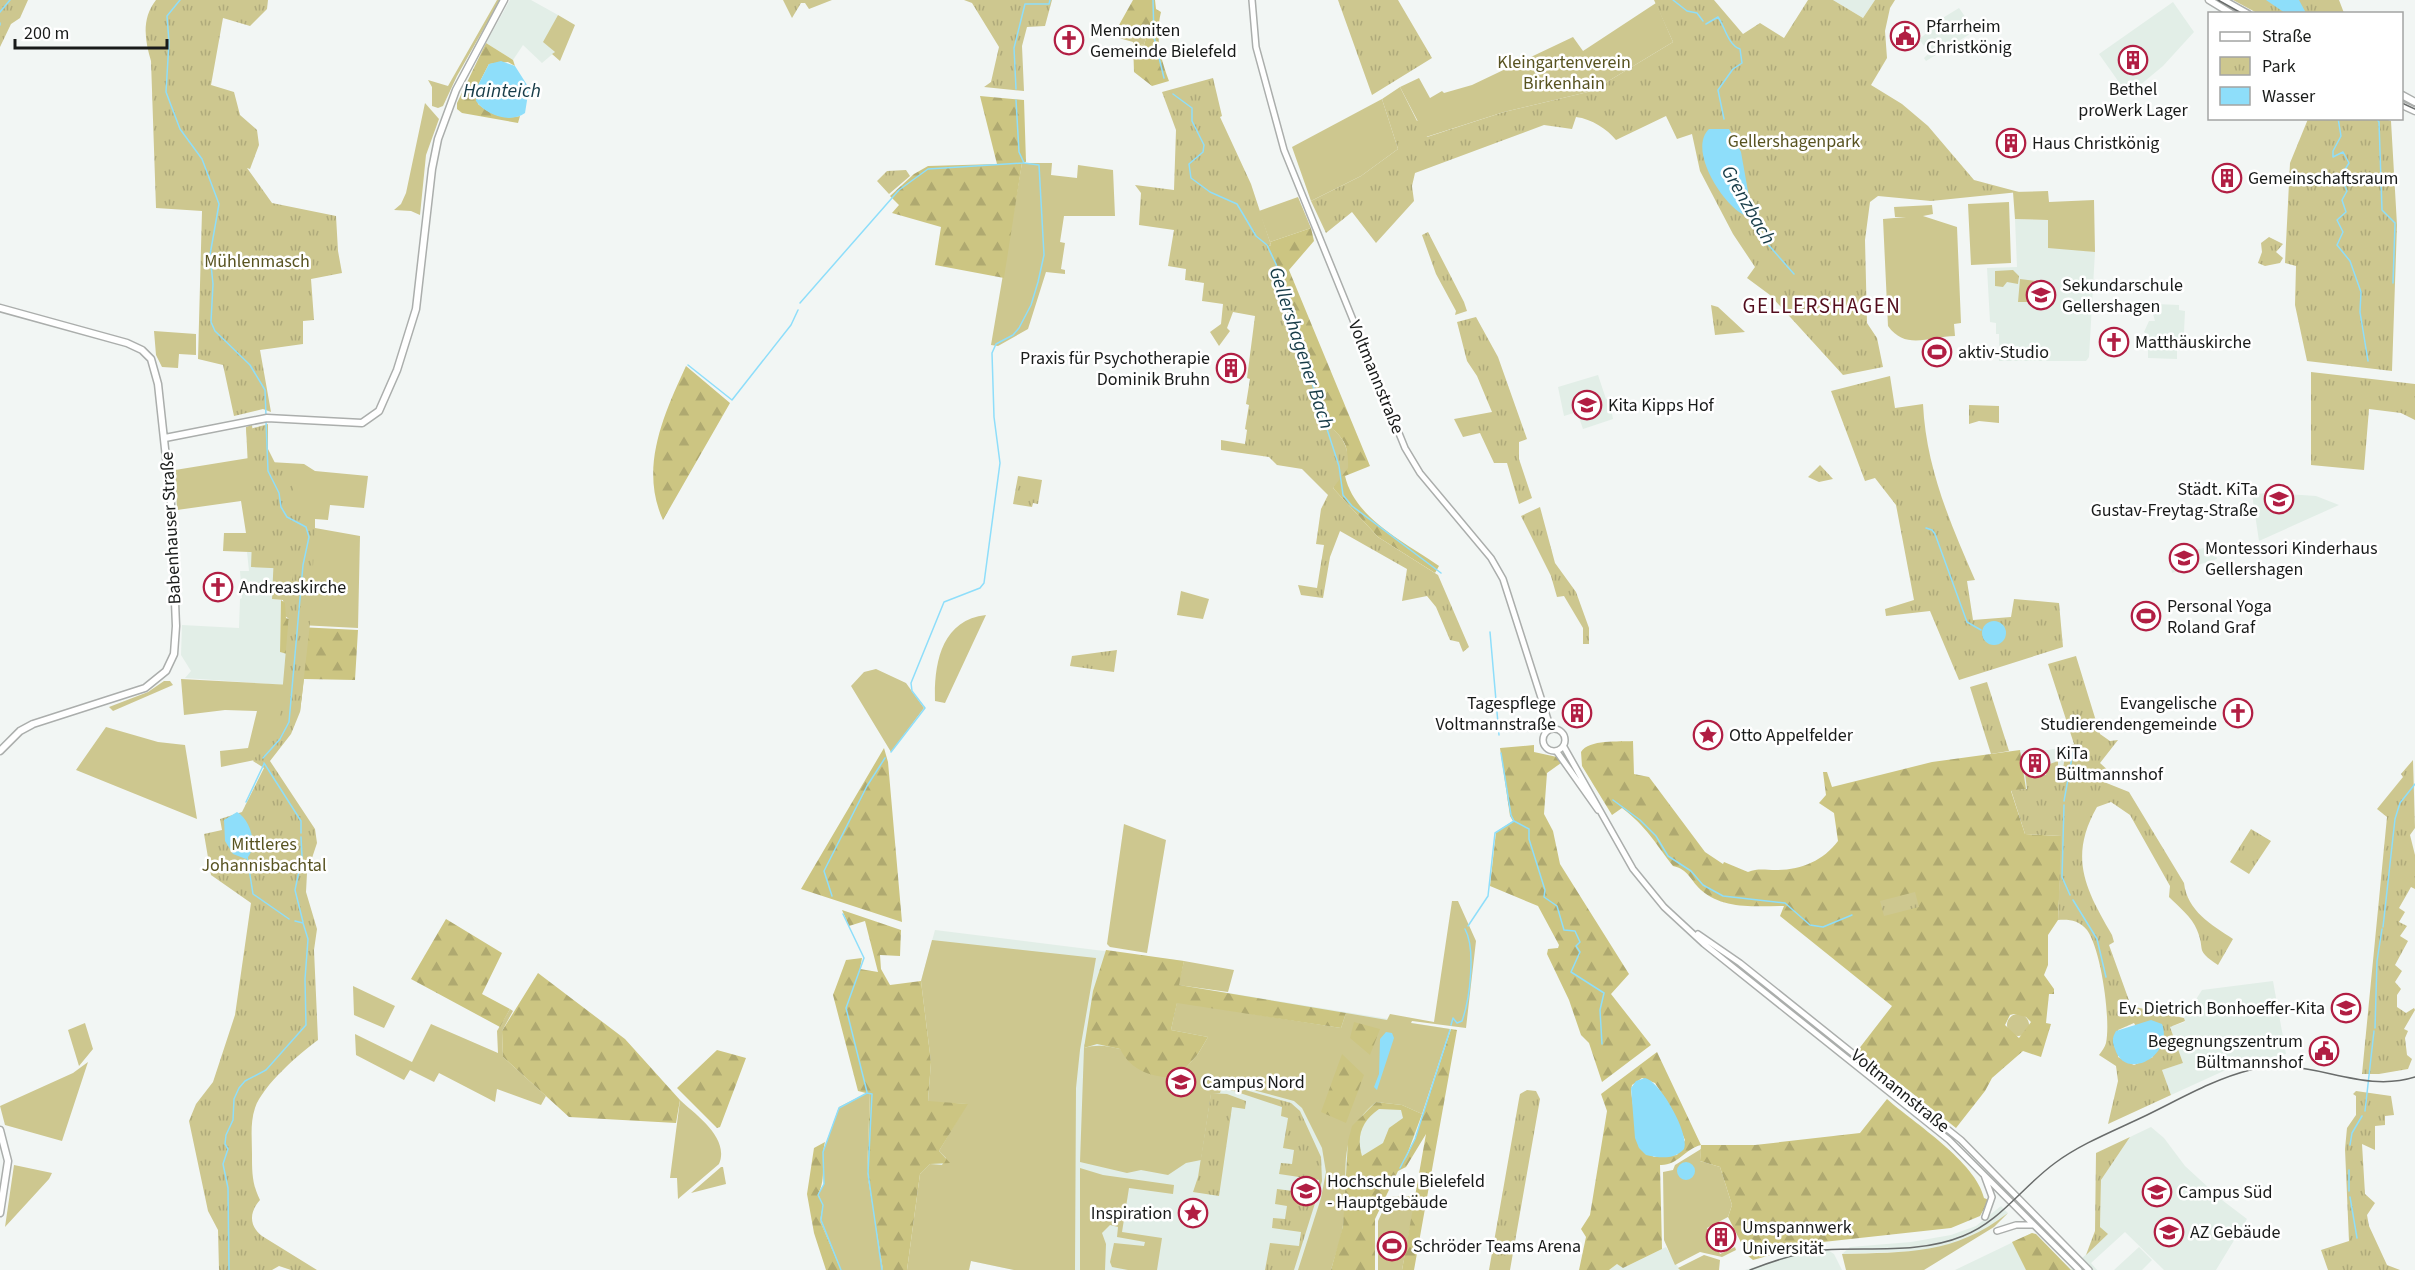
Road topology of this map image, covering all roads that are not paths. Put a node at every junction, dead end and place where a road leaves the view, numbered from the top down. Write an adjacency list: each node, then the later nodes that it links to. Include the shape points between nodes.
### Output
1 (504, 0): 8 (main road, Babenhauser Straße, via 451,101 432,169 419,293 389,392 376,415 362,423 262,418)
2 (1252, 0): 9 (street, Voltmannstraße, via 1256,47 1284,150 1400,434 1420,473 1491,558 1503,579)
3 (2209, 0): 5 (main road)
4 (2223, 0): 6 (main road)
5 (2229, 12)
6 (2244, 12)
7 (0, 308): 8 (main road, via 127,343 145,352 156,376)
8 (165, 438): 11 (main road, Babenhauser Straße, via 176,626 169,666 145,688 29,725)
9 (1551, 729): 10 (street, via 1564,734); 12 (street, via 1545,734 1544,744 1549,751)
10 (1564, 747): 12 (street); 13 (street, Voltmannstraße)
11 (0, 751)
12 (1557, 752): 13 (street, Voltmannstraße)
13 (1602, 816): 14 (street, Voltmannstraße, via 1646,887)
14 (1694, 932): 16 (street, Voltmannstraße); 22 (street, Voltmannstraße, via 1740,963 1961,1140)
15 (0, 1130): 17 (main road, via 8,1161)
16 (1982, 1171): 18 (street, via 1992,1197); 19 (street, Voltmannstraße)
17 (0, 1213)
18 (1985, 1217)
19 (2034, 1225): 20 (street); 21 (street, Voltmannstraße)
20 (1997, 1231)
21 (2079, 1270)
22 (2089, 1270)

